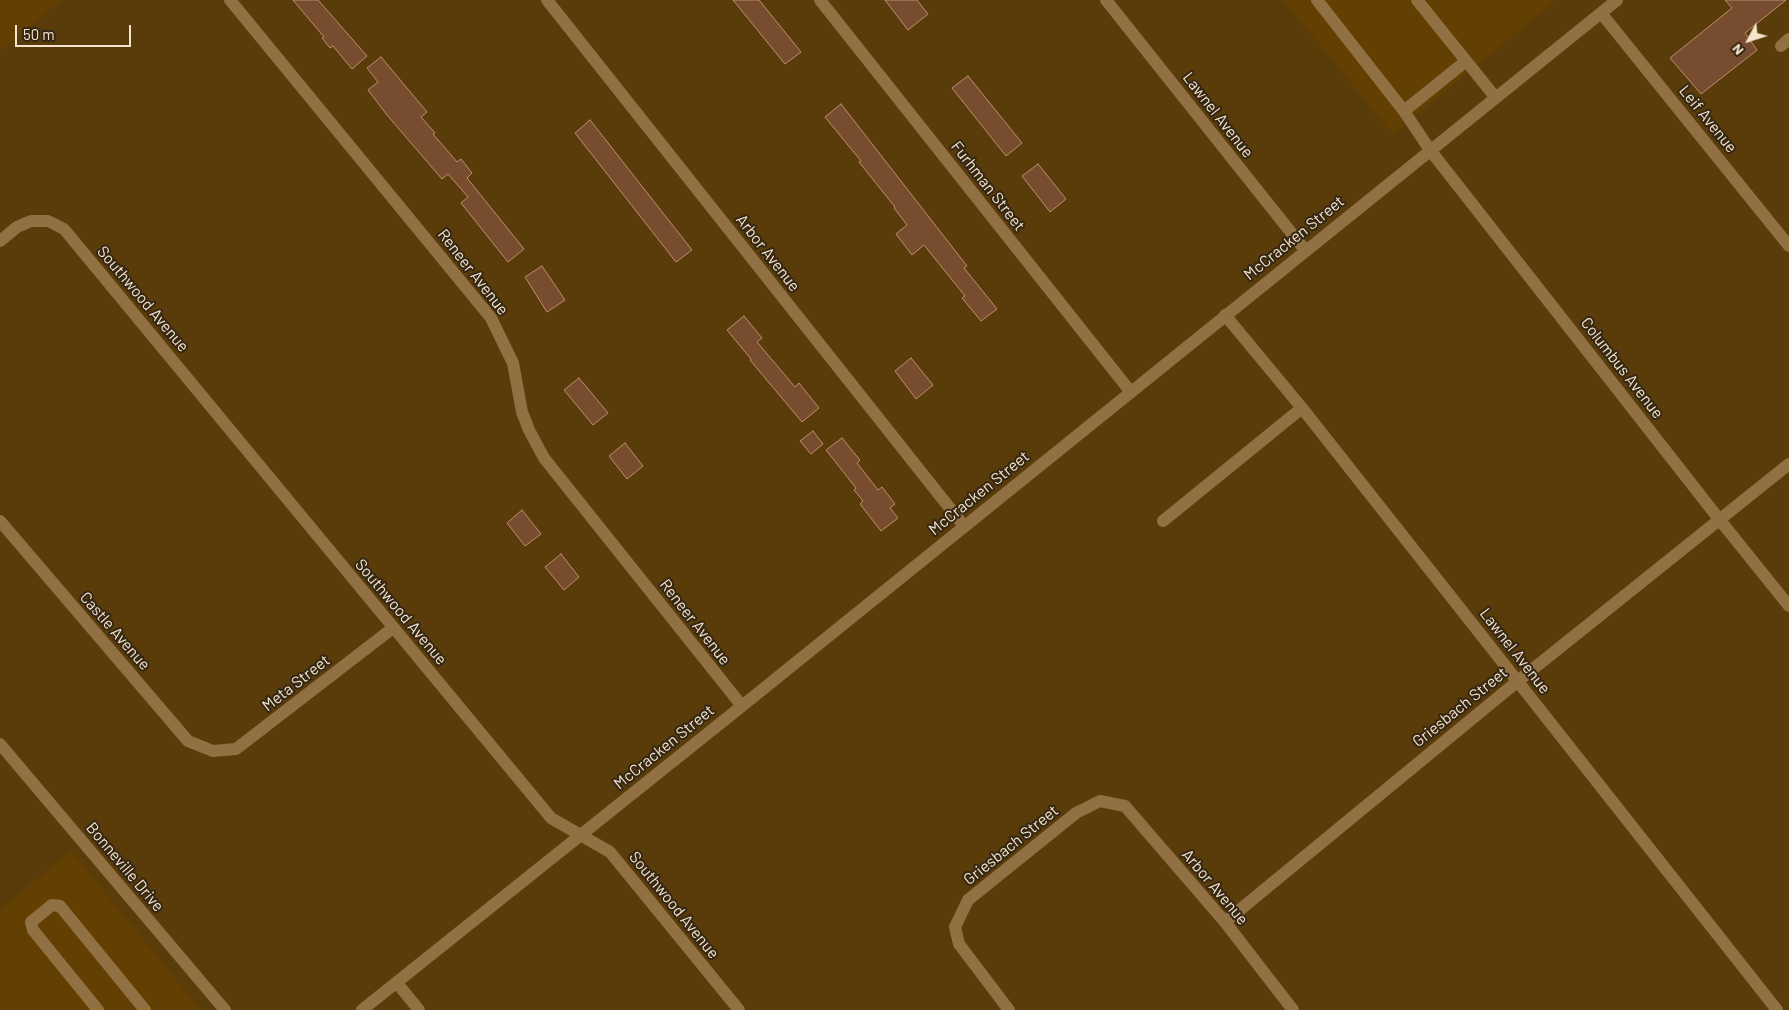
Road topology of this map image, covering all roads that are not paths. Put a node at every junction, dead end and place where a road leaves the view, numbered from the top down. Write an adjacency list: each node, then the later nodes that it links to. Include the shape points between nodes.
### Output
1 (230, 0): 27 (street, Reneer Avenue, via 491,318 513,362 522,412 544,458)
2 (547, 0): 23 (street, Arbor Avenue)
3 (820, 0): 17 (street, Furhman Street)
4 (1106, 0): 15 (street, Lawnel Avenue)
5 (1317, 0): 11 (street, Columbus Avenue)
6 (1417, 0): 9 (street)
7 (1617, 0): 8 (street, McCracken Street)
8 (1601, 13): 10 (street, McCracken Street); 14 (street, Leif Avenue)
9 (1466, 61): 10 (street); 11 (street)
10 (1496, 98): 12 (street, McCracken Street)
11 (1404, 111): 12 (street, Columbus Avenue)
12 (1430, 150): 15 (street, McCracken Street); 20 (street, Columbus Avenue)
13 (0, 241): 25 (street, Southwood Avenue, via 17,227 31,221 48,222 64,230)
14 (1789, 246)
15 (1305, 250): 16 (street, McCracken Street)
16 (1225, 315): 17 (street, McCracken Street); 18 (street, Lawnel Avenue)
17 (1130, 391): 23 (street, McCracken Street)
18 (1302, 408): 22 (street); 26 (street, Lawnel Avenue)
19 (1789, 464): 20 (street, Griesbach Street)
20 (1719, 519): 24 (street, Columbus Avenue); 26 (street, Griesbach Street)
21 (0, 521): 29 (street, Castle Avenue, via 188,741)
22 (1163, 521)
23 (964, 526): 27 (street, McCracken Street)
24 (1789, 606)
25 (393, 628): 29 (street, Meta Street, via 236,749); 31 (street, Southwood Avenue, via 551,818)
26 (1518, 680): 32 (street, Griesbach Street); 42 (street, Lawnel Avenue)
27 (742, 706): 31 (street, McCracken Street)
28 (0, 744): 36 (street, Bonneville Drive)
29 (213, 751)
30 (1100, 801): 32 (street, Arbor Avenue, via 1125,806); 40 (street, Griesbach Street, via 1076,813 968,900 955,927 959,944)
31 (580, 836): 33 (street, McCracken Street); 39 (street, Southwood Avenue, via 610,852)
32 (1225, 922): 41 (street, Arbor Avenue)
33 (396, 983): 37 (street, McCracken Street); 38 (street)
34 (98, 1010): 35 (street, via 33,930 31,922 52,905 60,906)
35 (146, 1010)
36 (225, 1010)
37 (362, 1010)
38 (420, 1010)
39 (738, 1010)
40 (1009, 1010)
41 (1293, 1010)
42 (1777, 1010)

